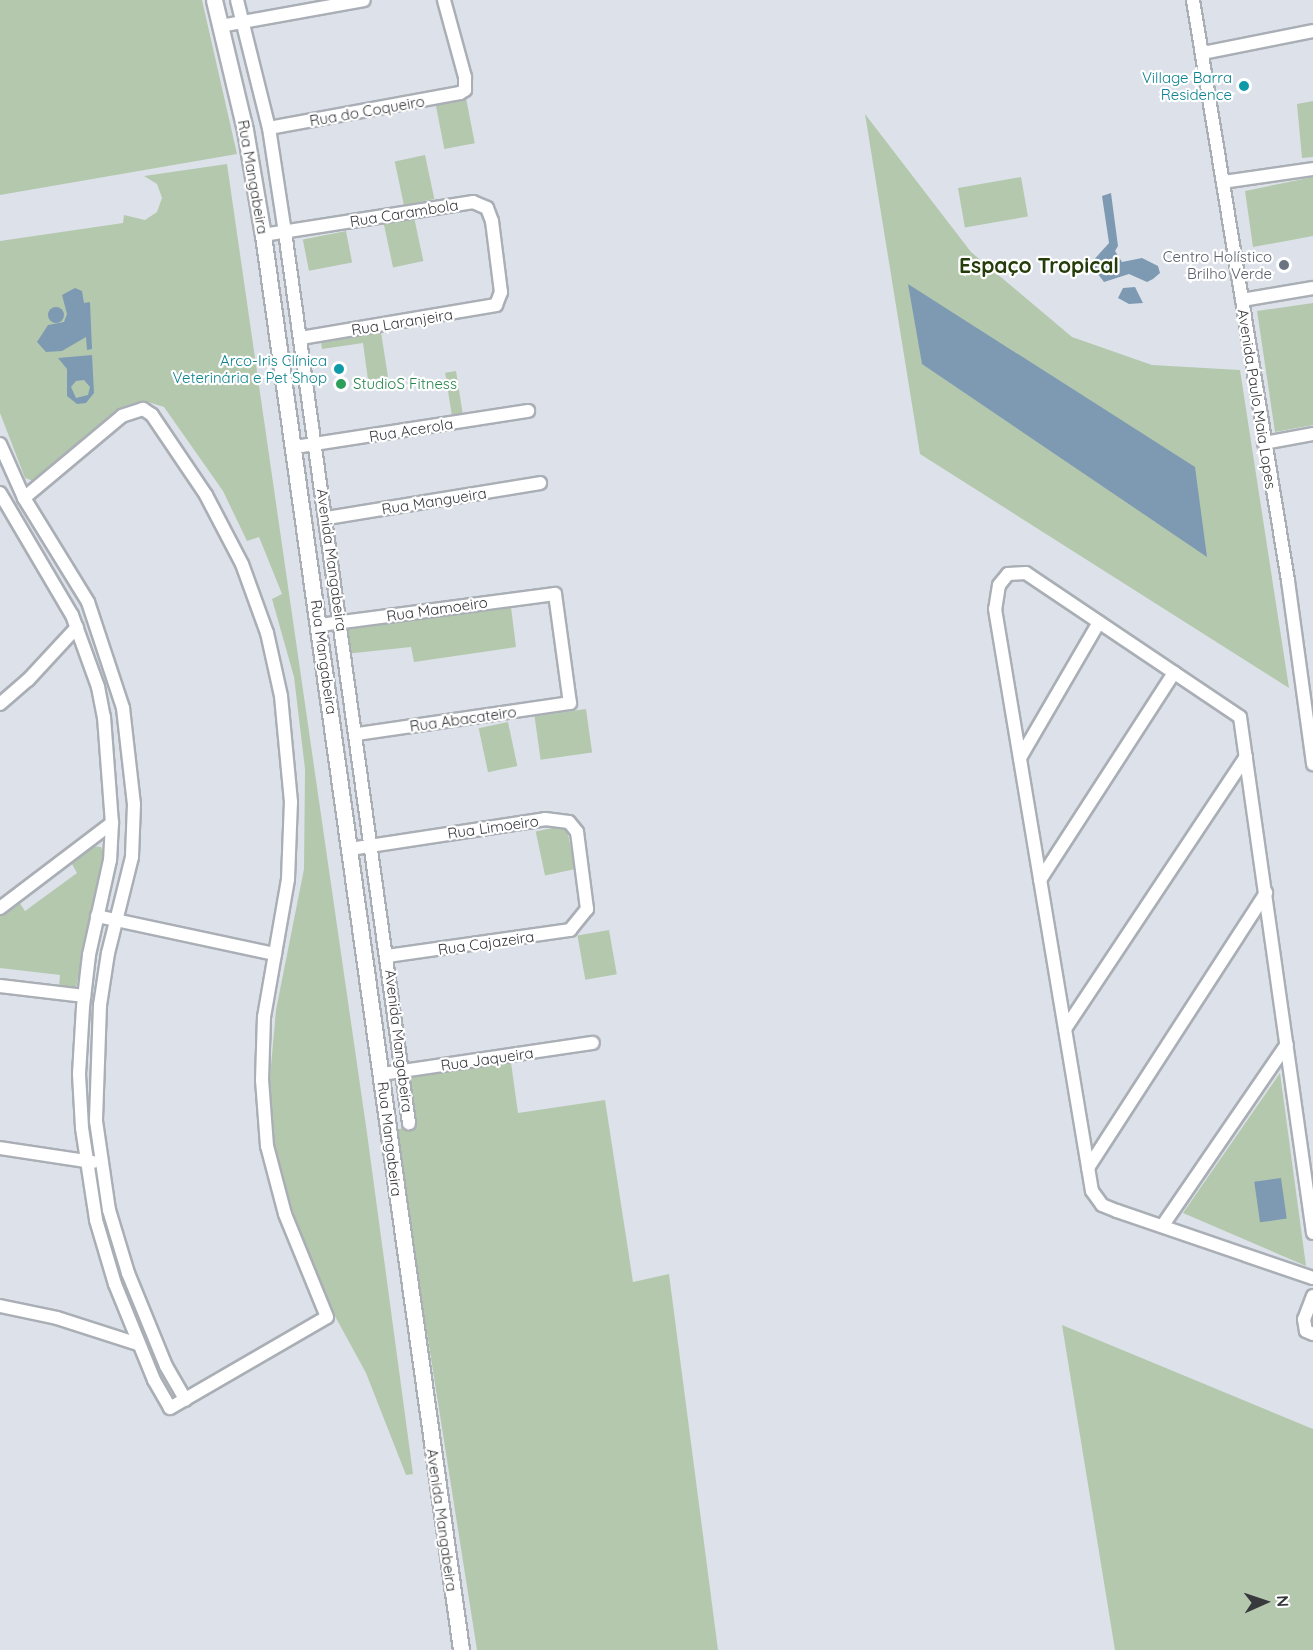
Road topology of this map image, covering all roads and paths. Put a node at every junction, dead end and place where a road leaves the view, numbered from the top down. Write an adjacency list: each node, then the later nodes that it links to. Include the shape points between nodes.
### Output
1 (214, 0): 7 (street, Rua Mangabeira)
2 (237, 0): 6 (street, Avenida Mangabeira)
3 (364, 0): 6 (street)
4 (444, 0): 10 (street, Rua do Coqueiro, via 465,90 455,96)
5 (1193, 0): 9 (street, Avenida Paulo Maia Lopes)
6 (242, 22): 7 (street); 10 (street, Avenida Mangabeira)
7 (220, 26): 14 (street, Rua Mangabeira, via 245,130)
8 (1313, 31): 9 (street)
9 (1203, 53): 12 (street, Avenida Paulo Maia Lopes)
10 (269, 128): 13 (street, Avenida Mangabeira)
11 (1313, 169): 12 (street)
12 (1223, 182): 17 (street, Avenida Paulo Maia Lopes)
13 (285, 232): 14 (street, Rua Carambola); 16 (street, Rua Carambola, via 481,203 492,221); 18 (street, Avenida Mangabeira)
14 (263, 235): 23 (street, Rua Mangabeira)
15 (1313, 288): 17 (street)
16 (500, 300): 18 (street, Rua Laranjeira, via 489,308)
17 (1242, 300): 21 (street, Avenida Paulo Maia Lopes)
18 (301, 338): 22 (street, Avenida Mangabeira)
19 (528, 411): 22 (street, Rua Acerola)
20 (1313, 434): 21 (street)
21 (1264, 443): 41 (street, Avenida Paulo Maia Lopes)
22 (316, 445): 23 (street, Rua Acerola); 28 (street, Avenida Mangabeira)
23 (295, 447): 31 (street, Rua Mangabeira)
24 (1, 450): 27 (street)
25 (540, 483): 28 (street, Rua Mangueira)
26 (0, 493): 32 (street, via 52,577)
27 (24, 498): 36 (street, via 88,602); 51 (street, via 122,416 143,409 160,423 206,495 249,584 267,633 281,696 291,802 288,879)
28 (327, 518): 29 (street, Avenida Mangabeira)
29 (340, 622): 31 (street, Rua Mamoeiro); 34 (street, Rua Mamoeiro, via 555,594); 38 (street, Avenida Mangabeira)
30 (1098, 622): 33 (street); 39 (street); 39 (street, via 1026,573 1008,574 999,585 995,609)
31 (320, 624): 44 (street, Rua Mangabeira)
32 (76, 627): 35 (street, via 35,673); 37 (street)
33 (1174, 673): 40 (street, via 1240,717); 45 (street)
34 (570, 703): 38 (street, Rua Abacateiro)
35 (0, 704)
36 (123, 708): 37 (street); 49 (street, via 134,804 132,857)
37 (104, 717): 42 (street)
38 (357, 734): 43 (street, Avenida Mangabeira)
39 (1020, 758): 45 (street)
40 (1246, 758): 46 (street); 55 (street)
41 (1313, 764)
42 (112, 823): 47 (street); 48 (street, via 110,860)
43 (373, 844): 44 (street, Rua Limoeiro); 50 (street, Rua Limoeiro, via 545,819 569,822 578,832 588,894); 52 (street, Avenida Mangabeira)
44 (350, 849): 59 (street, Rua Mangabeira)
45 (1040, 880): 55 (street)
46 (1266, 893): 57 (street); 65 (street)
47 (0, 908)
48 (97, 916): 49 (street); 54 (street)
49 (118, 918): 51 (street); 63 (street, via 108,953 97,1046)
50 (581, 921): 52 (street, Rua Cajazeira, via 557,933)
51 (275, 954): 75 (street, via 264,1017 262,1080 267,1146 285,1214 327,1317)
52 (388, 956): 58 (street, Avenida Mangabeira)
53 (0, 986): 54 (street)
54 (84, 996): 64 (street, via 79,1074)
55 (1065, 1029): 65 (street)
56 (593, 1043): 58 (street, Rua Jaqueira)
57 (1287, 1044): 62 (street); 67 (street)
58 (402, 1071): 59 (street, Rua Jaqueira); 60 (street, Avenida Mangabeira)
59 (382, 1074): 72 (street, Rua Mangabeira)
60 (409, 1123)
61 (0, 1148): 64 (street)
62 (1308, 1154): 66 (street)
63 (100, 1161): 64 (street); 75 (street, via 128,1272 166,1366)
64 (86, 1162): 74 (street, via 96,1220)
65 (1088, 1168): 67 (street, via 1092,1191 1102,1205)
66 (1311, 1202): 68 (street)
67 (1163, 1225): 69 (street)
68 (1313, 1233)
69 (1313, 1278)
70 (1313, 1296): 73 (street, via 1304,1319 1306,1332)
71 (0, 1306): 74 (street, via 57,1318)
72 (413, 1318): 76 (street, Avenida Mangabeira)
73 (1313, 1334)
74 (138, 1344): 75 (street, via 170,1408)
75 (186, 1400)
76 (462, 1650)

